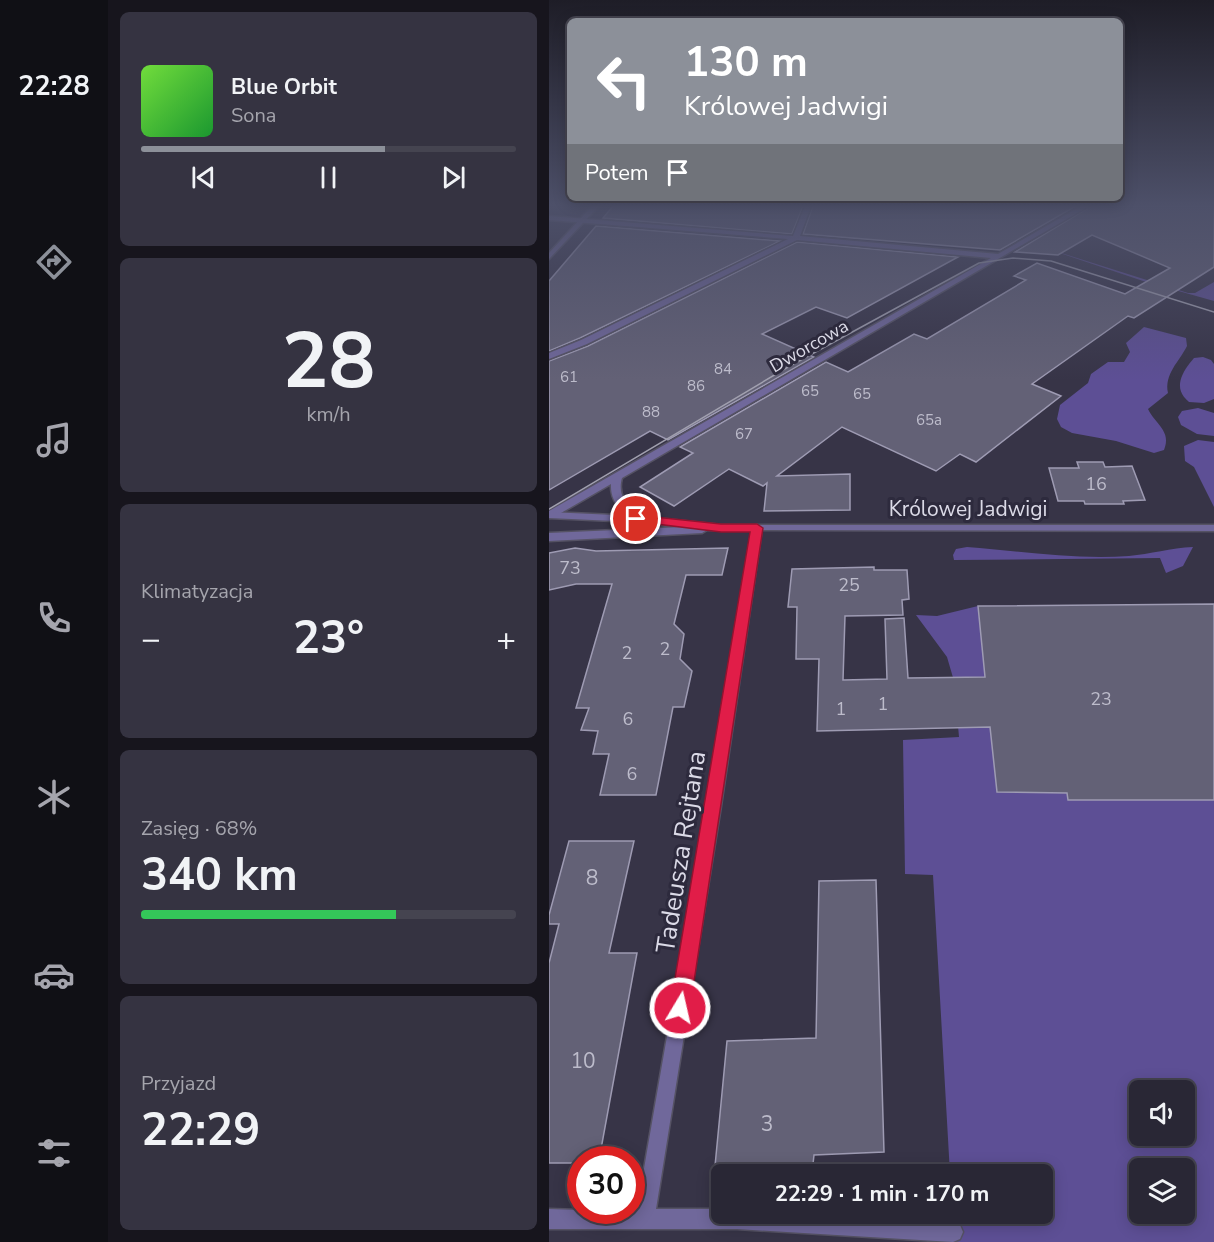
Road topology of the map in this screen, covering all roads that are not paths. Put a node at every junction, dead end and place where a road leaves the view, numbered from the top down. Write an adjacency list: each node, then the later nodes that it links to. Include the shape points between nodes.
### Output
1 (743, 264): 3 (street)
2 (983, 264): 4 (street, Dworcowa)
3 (549, 356)
4 (618, 475): 5 (street, Dworcowa); 6 (street, via 613,488 624,508)
5 (549, 515): 6 (street, Królowej Jadwigi)
6 (636, 519): 7 (street, Królowej Jadwigi)
7 (721, 528): 8 (street, Królowej Jadwigi); 10 (street, Królowej Jadwigi, via 683,533)
8 (757, 528): 9 (street, Królowej Jadwigi); 11 (street, Tadeusza Rejtana)
9 (1214, 528)
10 (549, 537)
11 (645, 1218): 14 (street, via 737,1219)
12 (549, 1219): 13 (street)
13 (567, 1219)
14 (953, 1232)

